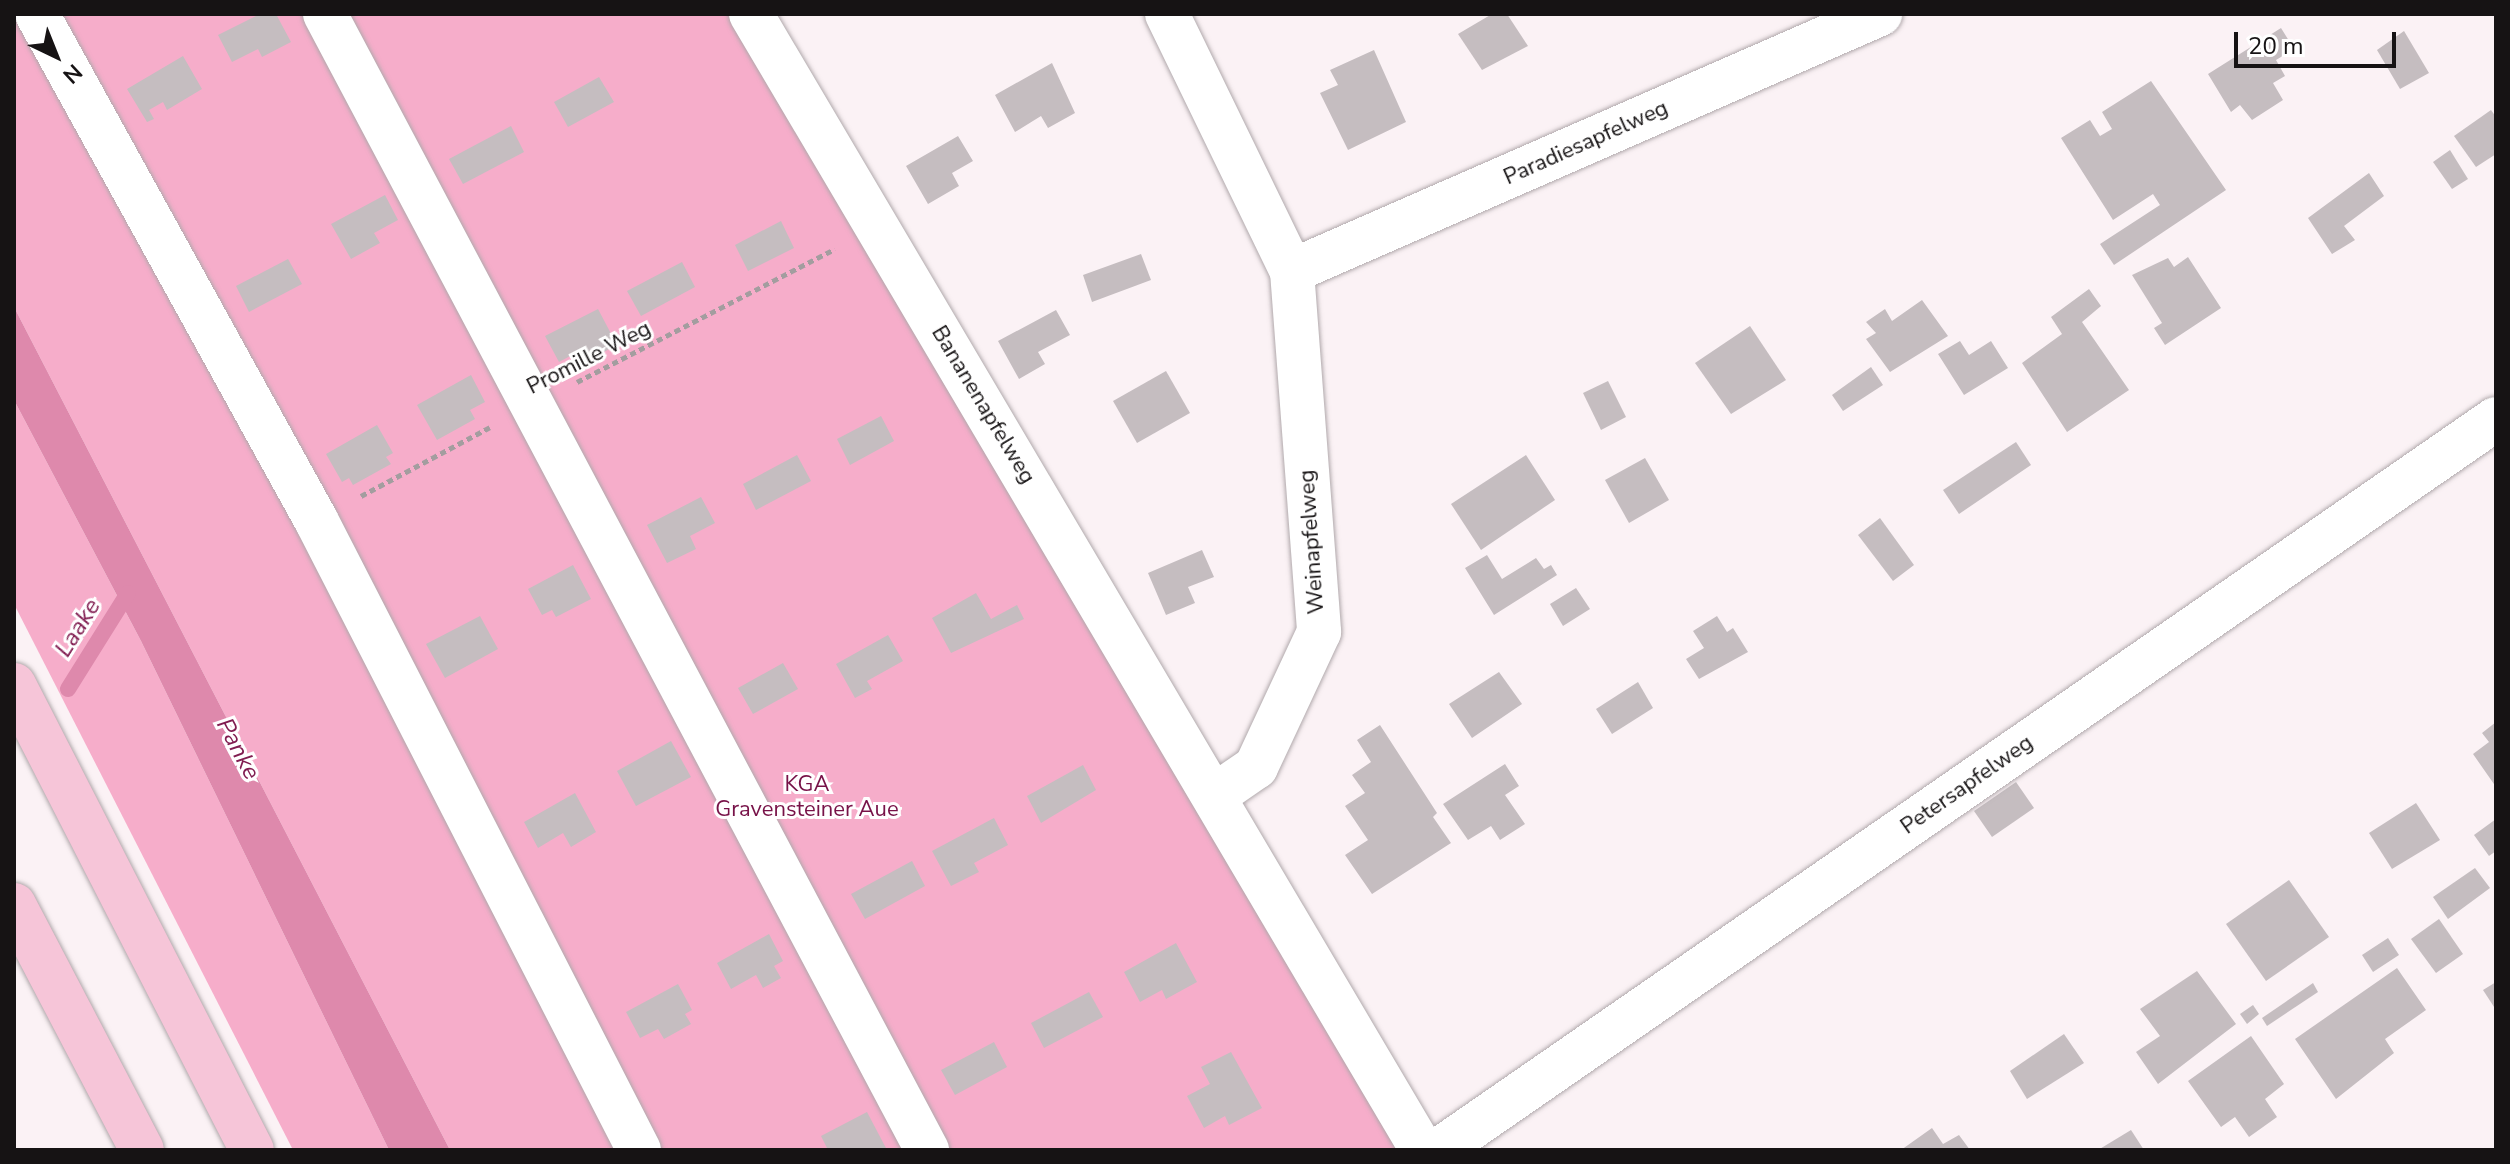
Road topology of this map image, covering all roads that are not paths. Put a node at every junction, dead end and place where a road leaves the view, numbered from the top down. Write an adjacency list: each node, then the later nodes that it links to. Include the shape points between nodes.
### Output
1 (37, 14): 13 (lane, via 316,520)
2 (325, 14): 14 (lane)
3 (751, 14): 9 (lane, Bananenapfelweg)
4 (1167, 14): 6 (lane, Weinapfelweg)
5 (1880, 14): 6 (lane, Paradiesapfelweg)
6 (1292, 271): 9 (lane, Weinapfelweg, via 1319,632 1256,767)
7 (2496, 419): 16 (lane, Petersapfelweg)
8 (14, 685): 12 (highway)
9 (1214, 796): 15 (lane)
10 (14, 905): 11 (highway)
11 (142, 1150)
12 (252, 1150)
13 (639, 1150)
14 (927, 1150)
15 (1422, 1150)
16 (1439, 1150)

